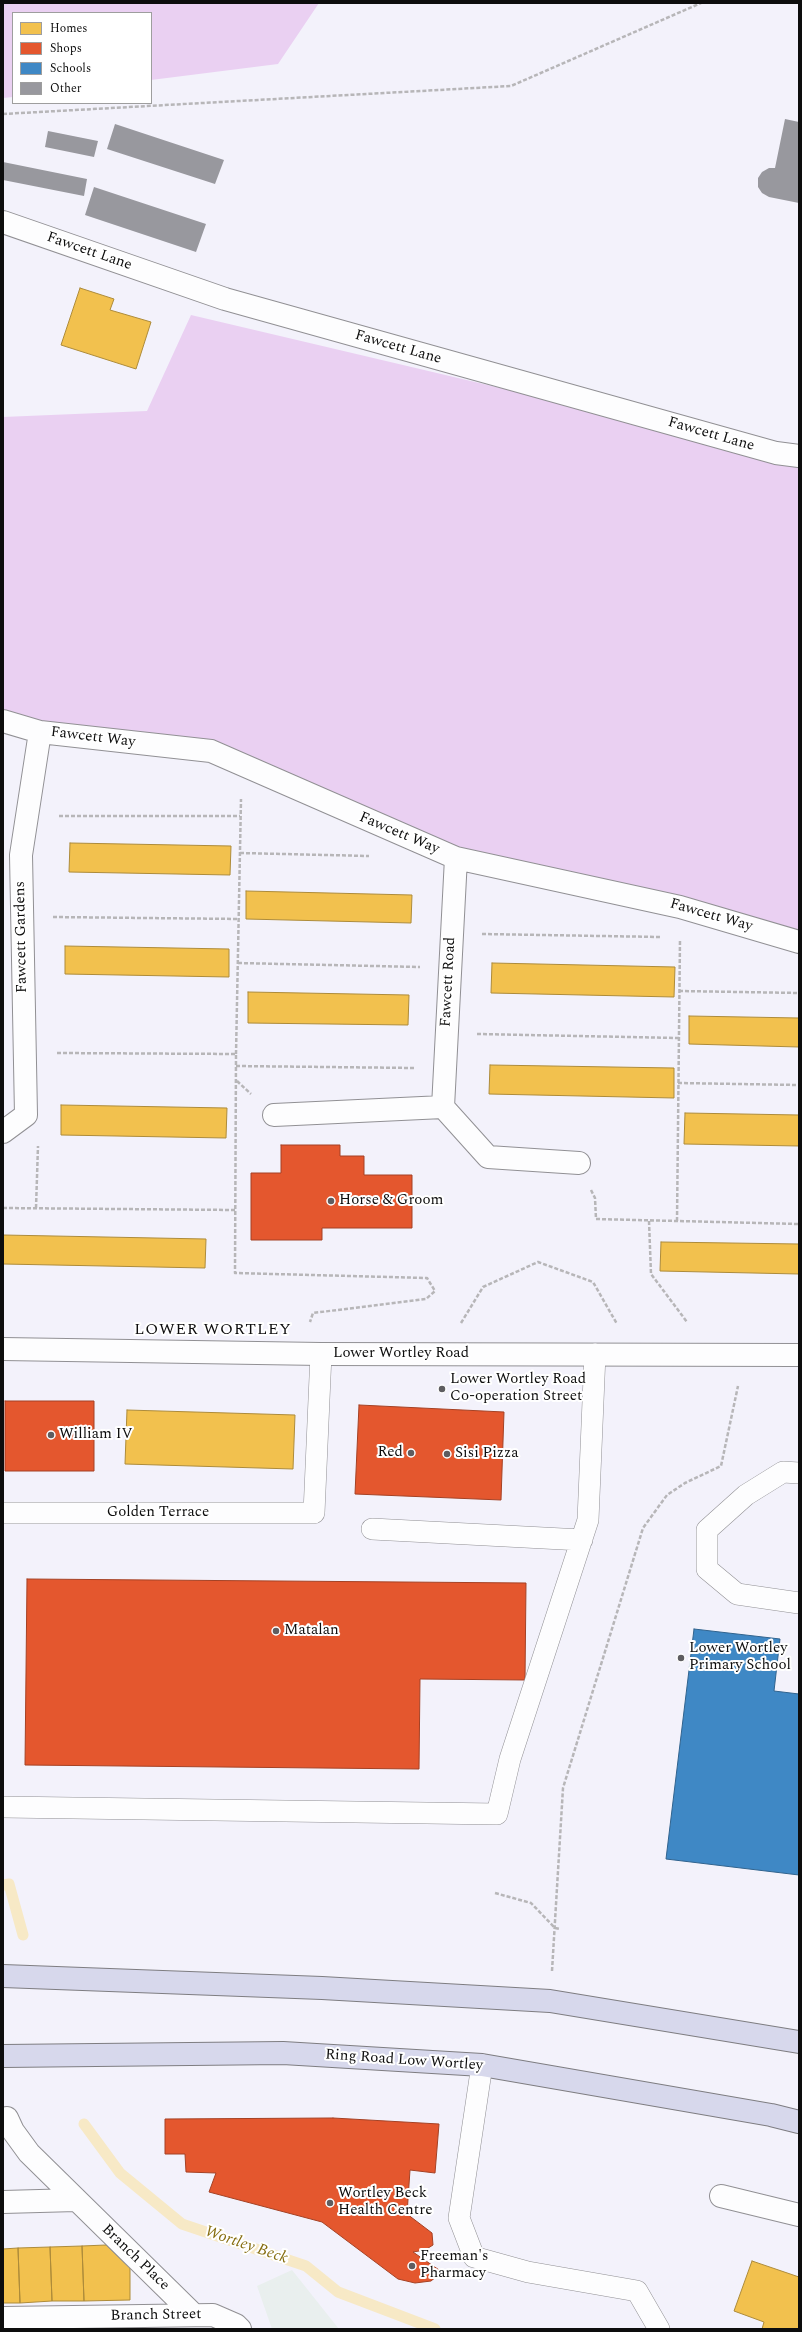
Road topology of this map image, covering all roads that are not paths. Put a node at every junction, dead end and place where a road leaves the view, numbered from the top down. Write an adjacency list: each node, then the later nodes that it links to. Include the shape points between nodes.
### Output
1 (3, 222): 2 (street, Fawcett Lane, via 224,299 776,454)
2 (799, 456)
3 (3, 721): 4 (street, Fawcett Way)
4 (40, 732): 5 (street, Fawcett Way, via 211,751); 9 (street, Fawcett Gardens, via 21,855 26,1115)
5 (456, 858): 6 (street, Fawcett Way, via 680,907); 7 (street, Fawcett Road)
6 (799, 942)
7 (443, 1107): 8 (street); 10 (street, via 488,1157)
8 (274, 1116)
9 (3, 1132)
10 (578, 1163)
11 (3, 1349): 12 (street, Lower Wortley Road)
12 (311, 1353): 13 (street, Lower Wortley Road); 16 (lane, Golden Terrace, via 314,1513)
13 (595, 1354): 14 (street, Lower Wortley Road); 18 (lane, via 588,1520)
14 (799, 1355)
15 (799, 1473): 19 (lane, via 783,1472 746,1495 707,1530 708,1569 737,1594)
16 (3, 1513)
17 (372, 1529): 18 (lane)
18 (582, 1540): 20 (lane, via 510,1759 497,1814)
19 (799, 1604)
20 (3, 1807)
21 (3, 1976): 22 (highway, via 322,1988 550,2001)
22 (799, 2042)
23 (3, 2056): 24 (highway, Ring Road Low Wortley, via 283,2053)
24 (482, 2065): 26 (highway, Ring Road Low Wortley); 36 (lane, via 459,2218 474,2257 528,2272 637,2291)
25 (7, 2118): 28 (street, Branch Place, via 29,2153)
26 (799, 2122)
27 (721, 2196): 30 (street)
28 (76, 2200): 29 (street); 31 (street, Branch Place)
29 (3, 2202)
30 (799, 2215)
31 (203, 2315): 34 (street, Branch Street); 35 (street, via 236,2325)
32 (3, 2318): 33 (street, Branch Street)
33 (36, 2323): 34 (street, Branch Street)
34 (153, 2323)
35 (240, 2329)
36 (659, 2329)

